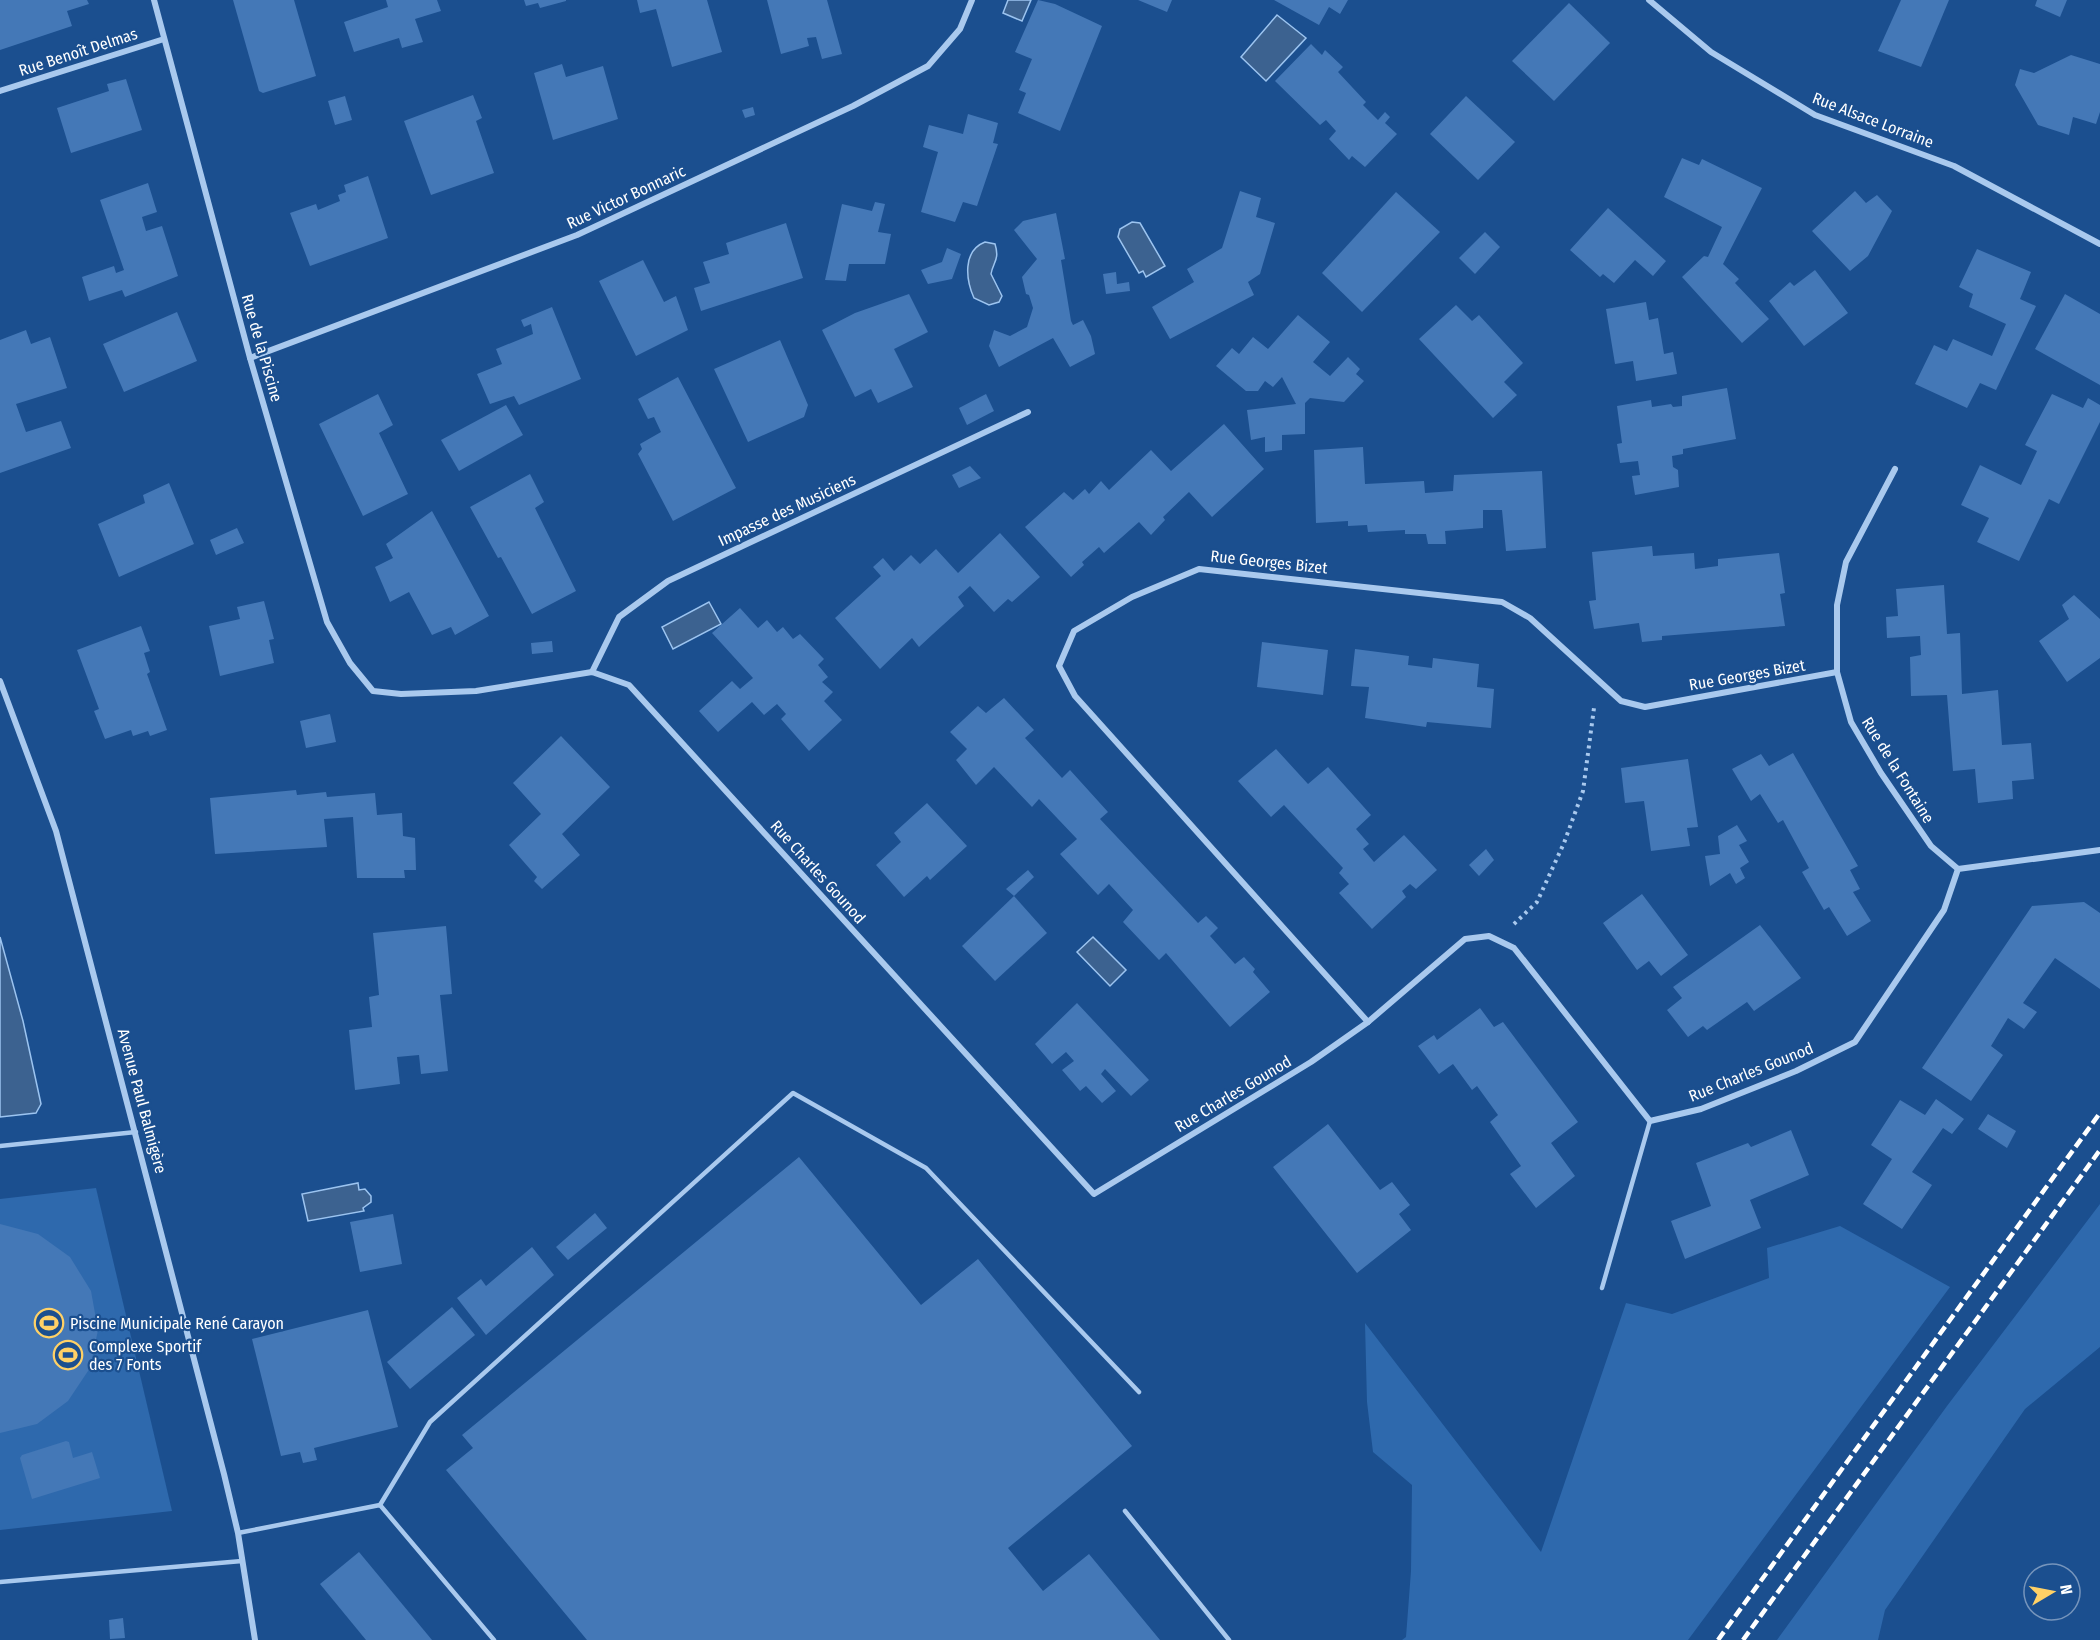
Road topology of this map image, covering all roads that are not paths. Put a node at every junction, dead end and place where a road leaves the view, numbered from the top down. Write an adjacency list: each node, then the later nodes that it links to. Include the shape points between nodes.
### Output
1 (154, 0): 4 (street, Rue de la Piscine)
2 (972, 0): 7 (street, Rue Victor Bonnaric, via 960,29 928,66 853,106 577,235)
3 (1649, 0): 6 (street, Rue Alsace Lorraine, via 1711,52 1815,115 1954,166)
4 (164, 39): 5 (street, Rue Benoît Delmas); 7 (street, Rue de la Piscine)
5 (0, 91)
6 (2100, 244)
7 (250, 358): 13 (street, Rue de la Piscine, via 327,622 350,663)
8 (1028, 412): 10 (street, Impasse des Musiciens, via 668,581 619,617)
9 (1895, 469): 11 (street, Rue de la Fontaine, via 1846,562 1837,605)
10 (592, 672): 13 (street, Rue Charles Gounod, via 476,691); 16 (street, Rue Charles Gounod, via 629,685 1094,1194)
11 (1837, 672): 15 (street, Rue de la Fontaine, via 1851,722 1881,774 1931,846); 16 (street, Rue Georges Bizet, via 1645,707 1622,701 1530,618 1502,602 1199,569 1132,597 1074,631 1059,666 1075,696)
12 (0, 681): 18 (street, Avenue Paul Balmigère, via 56,831)
13 (374, 691)
14 (2100, 850): 15 (street)
15 (1958, 869): 17 (street, Rue Charles Gounod, via 1944,910 1855,1042 1796,1071 1701,1109)
16 (1368, 1023): 17 (street, Rue Charles Gounod, via 1465,939 1489,936 1514,948)
17 (1650, 1121): 20 (lane)
18 (136, 1132): 19 (lane); 24 (street, Avenue Paul Balmigère)
19 (0, 1146)
20 (1602, 1288)
21 (1139, 1392): 22 (lane, via 926,1168 793,1093 430,1422)
22 (380, 1505): 24 (lane); 28 (lane)
23 (1125, 1511): 29 (lane)
24 (238, 1533): 25 (street, Avenue Paul Balmigère)
25 (242, 1561): 26 (lane); 27 (street, Avenue Paul Balmigère)
26 (0, 1582)
27 (255, 1640)
28 (494, 1640)
29 (1229, 1640)

